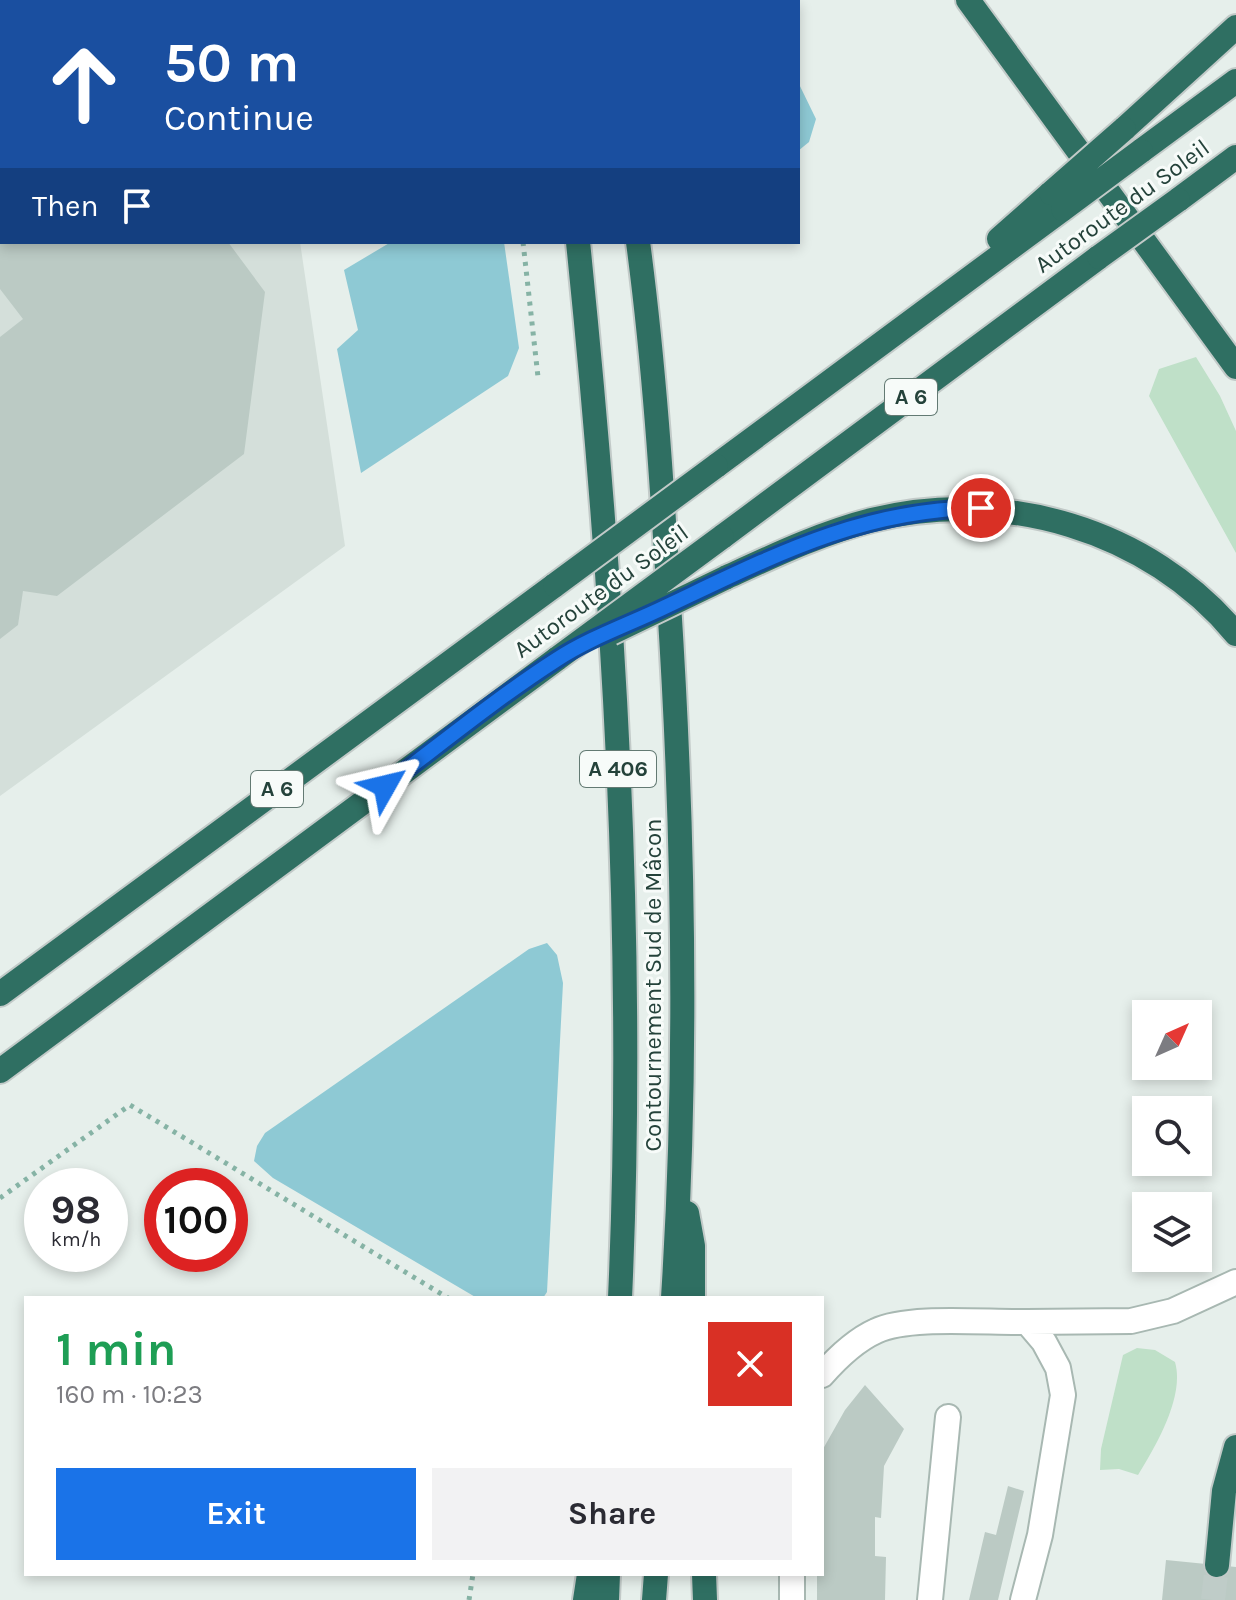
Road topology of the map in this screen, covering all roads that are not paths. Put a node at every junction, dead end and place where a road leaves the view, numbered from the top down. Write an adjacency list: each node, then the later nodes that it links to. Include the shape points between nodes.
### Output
1 (968, 0): 8 (highway)
2 (1236, 27): 5 (highway, bridge, via 1124,129)
3 (1236, 81): 5 (highway, Autoroute du Soleil / A 6, bridge, via 1141,151)
4 (1236, 157): 10 (highway, Autoroute du Soleil / A 6, bridge)
5 (1057, 201): 11 (highway, Autoroute du Soleil / A 6, bridge, via 877,347)
6 (578, 244): 15 (highway, Contournement Sud de Mâcon / A 406, via 615,698 624,893)
7 (638, 244): 13 (highway, Contournement Sud de Mâcon / A 406, via 658,420 678,726)
8 (1236, 367)
9 (1236, 634): 10 (highway, bridge, via 1184,584 1129,549 1071,526 1010,511 950,508 875,519 796,546)
10 (558, 658): 12 (highway, Autoroute du Soleil / A 6)
11 (0, 994)
12 (0, 1071)
13 (681, 1181): 16 (highway, Contournement Sud de Mâcon / A 406); 17 (highway, via 693,1246)
14 (1236, 1282): 18 (lane, via 1173,1311 1131,1321)
15 (620, 1296)
16 (673, 1296)
17 (693, 1296)
18 (1027, 1322): 19 (lane, via 905,1323 856,1343); 34 (lane, via 1058,1368 1063,1395 1040,1535)
19 (824, 1373)
20 (948, 1417): 33 (lane)
21 (1236, 1447): 22 (highway, via 1224,1491)
22 (1217, 1565)
23 (589, 1576): 28 (highway)
24 (608, 1576): 29 (highway)
25 (656, 1576): 30 (highway)
26 (704, 1576): 31 (highway)
27 (792, 1576): 32 (lane)
28 (585, 1600)
29 (607, 1600)
30 (654, 1600)
31 (705, 1600)
32 (792, 1600)
33 (930, 1600)
34 (1023, 1600)

